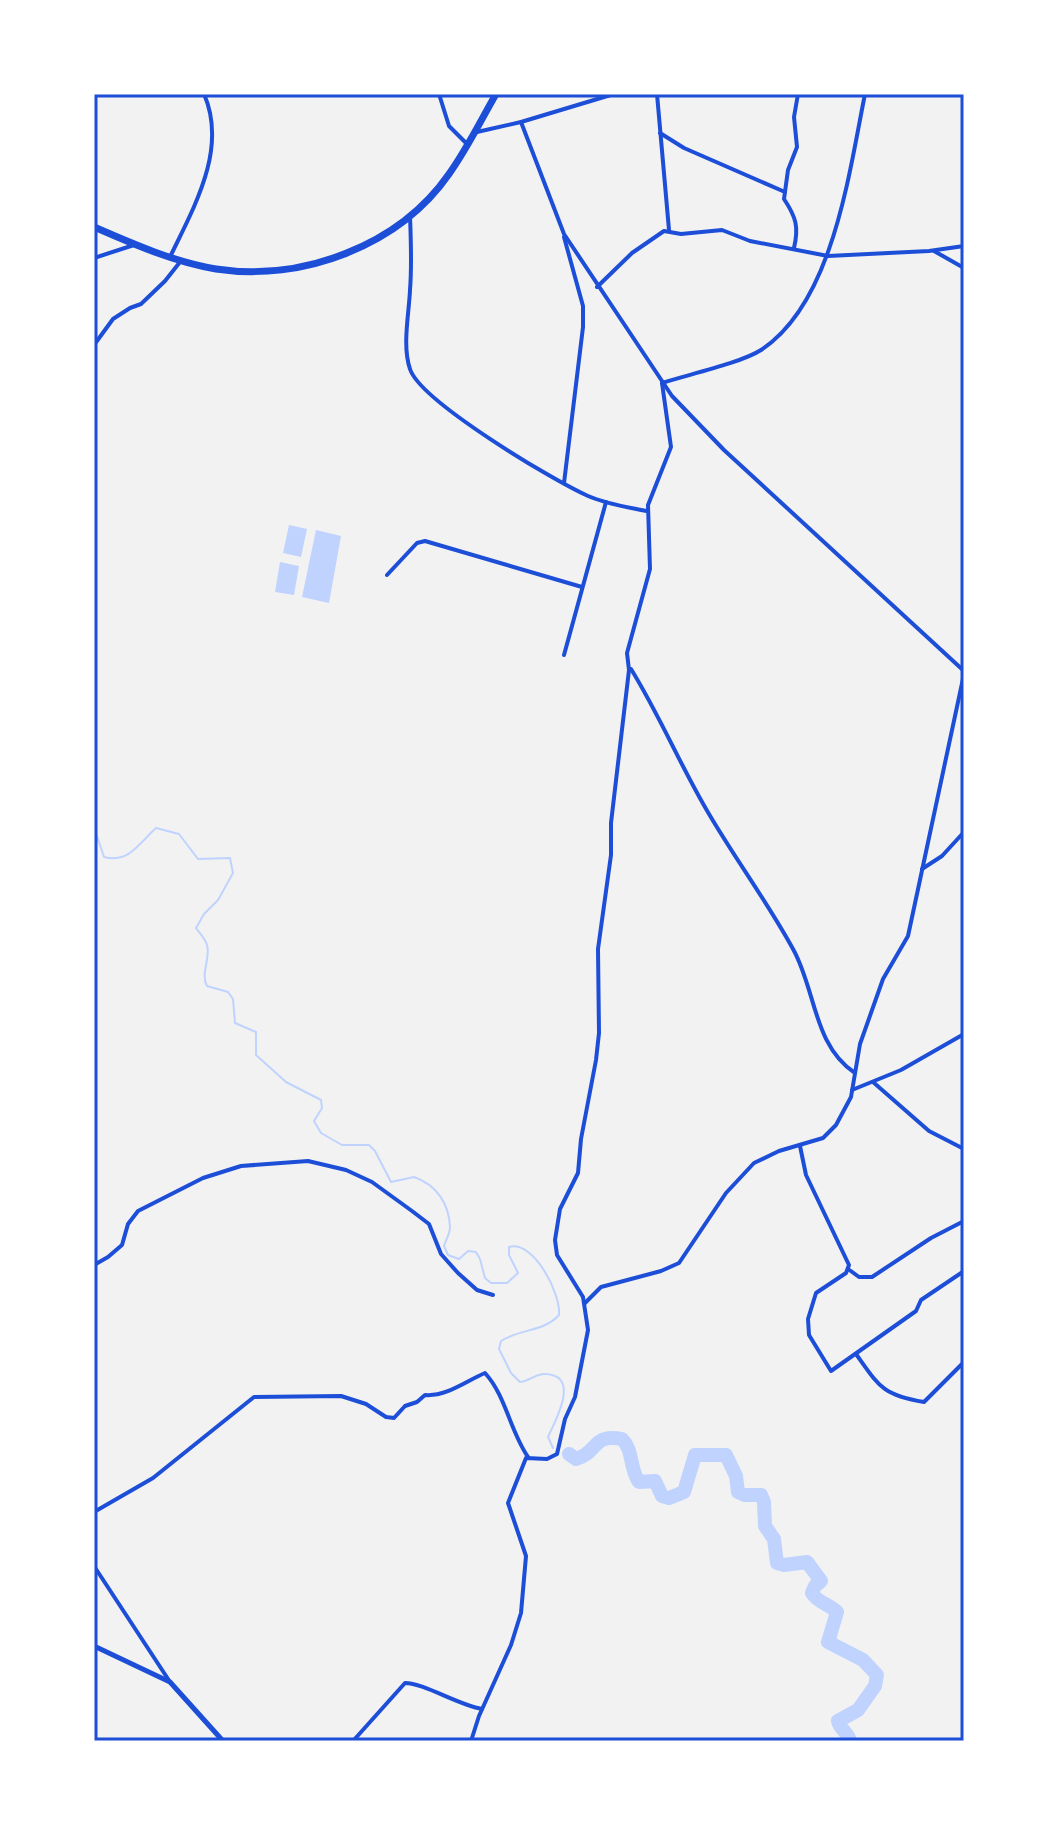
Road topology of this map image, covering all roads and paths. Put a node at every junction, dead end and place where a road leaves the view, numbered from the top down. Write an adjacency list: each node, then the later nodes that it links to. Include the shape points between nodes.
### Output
1 (204, 94): 22 (street, via 212,113 211,155)
2 (439, 94): 11 (street, via 449,126)
3 (496, 94): 9 (highway)
4 (614, 94): 8 (street)
5 (657, 94): 10 (street)
6 (798, 94): 12 (street, via 797,147)
7 (865, 94): 21 (street)
8 (521, 122): 9 (street); 16 (street)
9 (474, 132): 11 (highway)
10 (660, 133): 12 (street); 15 (street)
11 (467, 144): 13 (highway, via 449,174)
12 (785, 192): 19 (street, via 784,202 797,224)
13 (410, 214): 24 (highway, via 379,237 310,265 241,271); 29 (street, via 410,370 420,387 449,410)
14 (94, 227): 17 (highway)
15 (669, 230): 19 (street, via 722,230); 26 (street, via 632,253)
16 (564, 234): 26 (street); 29 (street, via 583,306 583,327)
17 (137, 245): 22 (highway); 23 (street)
18 (964, 246): 20 (street)
19 (794, 249): 21 (street)
20 (932, 250): 21 (street); 25 (street)
21 (828, 256): 28 (street, via 797,315 758,353)
22 (170, 257): 24 (highway)
23 (94, 258)
24 (181, 260): 27 (street, via 143,303 113,319)
25 (964, 268)
26 (597, 287): 28 (street)
27 (94, 345)
28 (662, 383): 31 (street, via 671,447); 36 (street, via 724,450)
29 (564, 483): 30 (street)
30 (606, 502): 31 (street); 33 (street)
31 (648, 511): 35 (street, via 650,569 627,653)
32 (387, 575): 33 (street, via 425,541)
33 (582, 587): 34 (street)
34 (564, 655)
35 (629, 667): 40 (street, via 710,816 793,948 830,1046); 50 (street, via 598,949 596,1060 578,1173 560,1209 555,1240 557,1255)
36 (964, 672): 38 (street)
37 (964, 832): 38 (street)
38 (922, 869): 40 (street, via 908,936 883,979)
39 (964, 1034): 41 (street)
40 (855, 1073): 42 (street)
41 (873, 1082): 42 (street); 44 (street, via 929,1131)
42 (852, 1090): 43 (street, via 830,1133)
43 (800, 1146): 47 (street, via 806,1175); 50 (street, via 754,1163 726,1193 679,1263 601,1287)
44 (964, 1149)
45 (964, 1221): 47 (street, via 872,1277 859,1277)
46 (94, 1265): 49 (street, via 122,1245 138,1211 203,1178 241,1166 308,1161 372,1182 429,1224 441,1254 458,1273 477,1290)
47 (848, 1269): 51 (street, via 816,1293 808,1331 831,1371)
48 (964, 1271): 51 (street)
49 (493, 1295)
50 (585, 1303): 53 (street, via 583,1362 557,1454)
51 (856, 1354): 52 (street, via 877,1384 899,1397 924,1402)
52 (964, 1362)
53 (528, 1457): 54 (street, via 485,1373 446,1392 425,1395 394,1418 341,1396 254,1397 153,1478); 58 (street, via 508,1503 526,1556 521,1613)
54 (94, 1512)
55 (94, 1566): 57 (street)
56 (94, 1646): 57 (street)
57 (170, 1682): 59 (street)
58 (482, 1709): 60 (street, via 405,1683); 61 (street)
59 (223, 1741)
60 (353, 1741)
61 (471, 1741)

